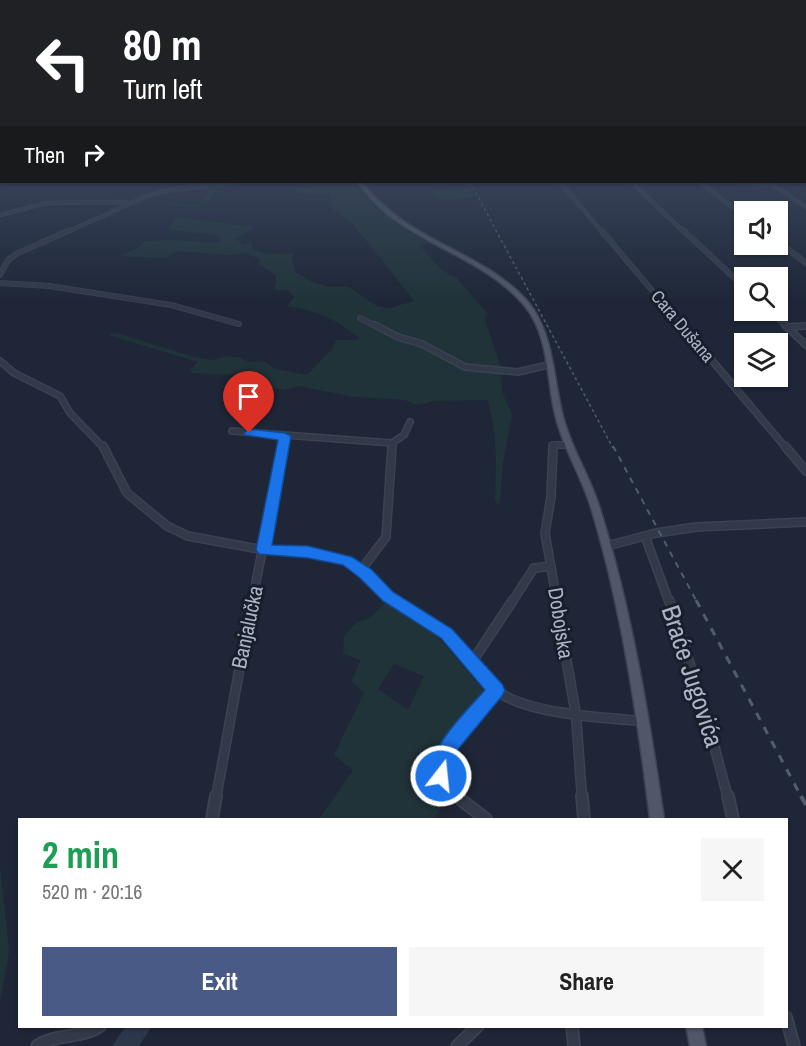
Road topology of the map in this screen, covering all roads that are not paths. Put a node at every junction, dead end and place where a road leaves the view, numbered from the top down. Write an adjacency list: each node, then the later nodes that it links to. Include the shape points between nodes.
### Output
1 (39, 205): 6 (street)
2 (126, 205): 9 (street, via 16,254)
3 (380, 205): 19 (main road, via 418,235 476,265 526,303 538,324)
4 (579, 205): 25 (street, Cara Dušana)
5 (656, 205): 10 (street)
6 (0, 215)
7 (788, 249): 8 (street)
8 (806, 263)
9 (0, 275)
10 (734, 278)
11 (0, 284): 14 (street, via 49,286 171,305)
12 (360, 318): 19 (street, via 465,367 518,372)
13 (781, 321): 16 (street)
14 (239, 324)
15 (806, 326): 16 (street)
16 (787, 327): 17 (street)
17 (806, 345)
18 (0, 361): 29 (street, via 14,373 60,396 70,413 101,443 127,493 167,526 188,536)
19 (548, 364): 24 (main road)
20 (410, 422): 23 (street, via 404,435)
21 (232, 431): 22 (street)
22 (285, 436): 23 (street); 29 (street, Banjalučka)
23 (392, 443): 31 (street, via 386,537)
24 (570, 445): 28 (main road); 30 (street, Dobojska, via 553,445 545,533)
25 (806, 471)
26 (806, 522): 27 (street, via 696,527)
27 (645, 536): 28 (street); 40 (street, Braće Jugovića, via 693,667)
28 (607, 546): 35 (main road)
29 (264, 550): 31 (street, via 308,552 347,561); 36 (street, Banjalučka)
30 (551, 566): 32 (street, via 534,568); 34 (street, Dobojska)
31 (361, 570): 32 (street, via 388,597 446,633)
32 (472, 662): 33 (street)
33 (496, 690): 34 (street, via 526,704); 37 (street, via 452,742 444,756 441,776 450,791)
34 (576, 715): 35 (street); 38 (street, Dobojska)
35 (644, 721): 39 (main road)
36 (212, 818)
37 (485, 818)
38 (584, 818)
39 (657, 818)
40 (733, 818)
41 (788, 1024): 50 (street)
42 (97, 1028): 46 (street, via 85,1035 51,1039)
43 (475, 1028): 47 (street)
44 (572, 1028): 48 (street)
45 (694, 1028): 49 (main road)
46 (37, 1046)
47 (457, 1046)
48 (574, 1046)
49 (698, 1046)
50 (794, 1046)

